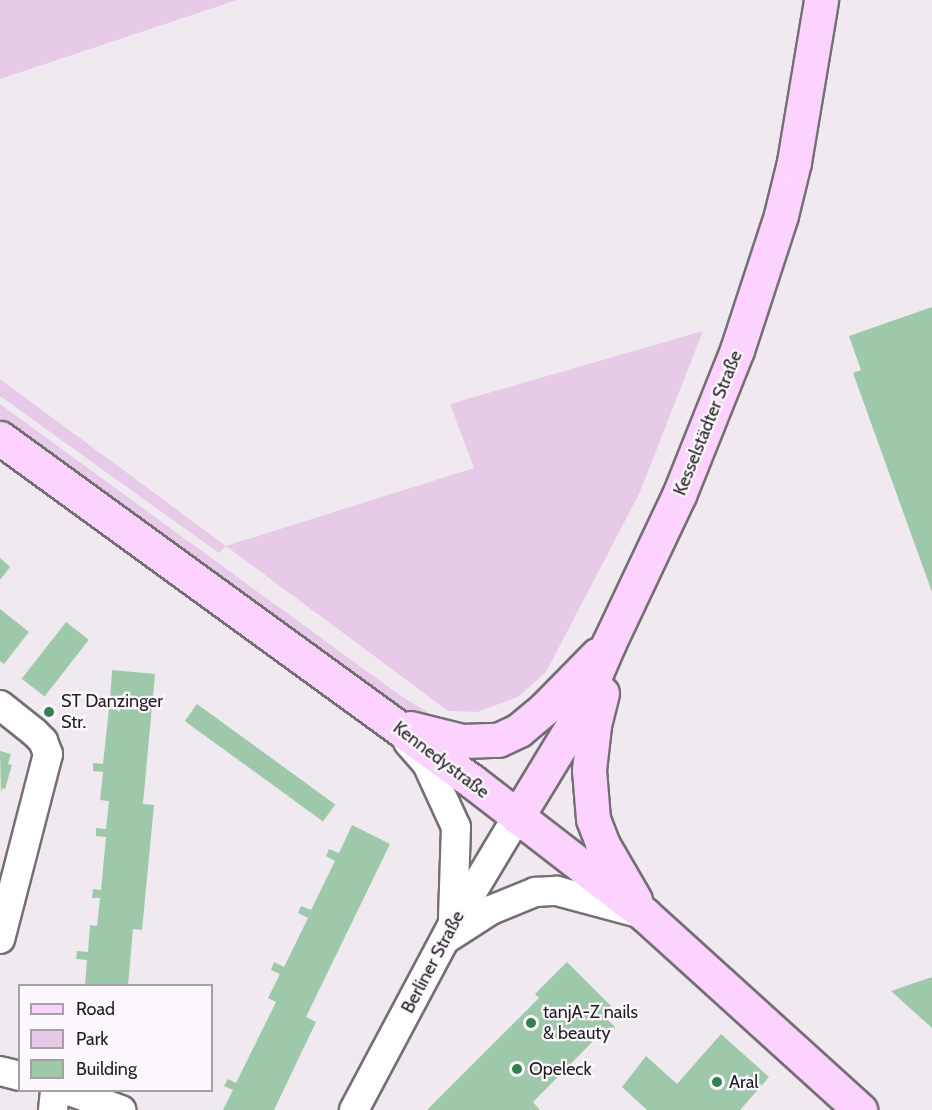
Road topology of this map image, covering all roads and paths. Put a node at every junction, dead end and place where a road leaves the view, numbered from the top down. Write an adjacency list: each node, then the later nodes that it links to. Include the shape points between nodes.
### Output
1 (821, 0): 3 (main road, Kesselstädter Straße, via 794,162 737,350 679,495)
2 (0, 438): 5 (main road, Kennedystraße)
3 (614, 632): 5 (main road, via 544,709 519,730 498,740 462,741); 6 (main road, Kesselstädter Straße, via 576,720); 7 (main road, via 594,726 589,770 592,807 602,843)
4 (0, 705): 9 (street, via 43,741 48,754)
5 (389, 721): 6 (main road, Kennedystraße); 8 (street, via 427,764 456,827)
6 (517, 817): 7 (main road, Kennedystraße); 8 (street, Berliner Straße)
7 (644, 914): 8 (street, via 557,891 535,892); 17 (main road, Kennedystraße)
8 (449, 932): 16 (street, Berliner Straße)
9 (0, 939)
10 (0, 1071): 11 (street)
11 (18, 1076)
12 (55, 1092): 14 (street)
13 (72, 1092): 15 (street)
14 (53, 1110)
15 (121, 1110)
16 (354, 1110)
17 (860, 1110)

